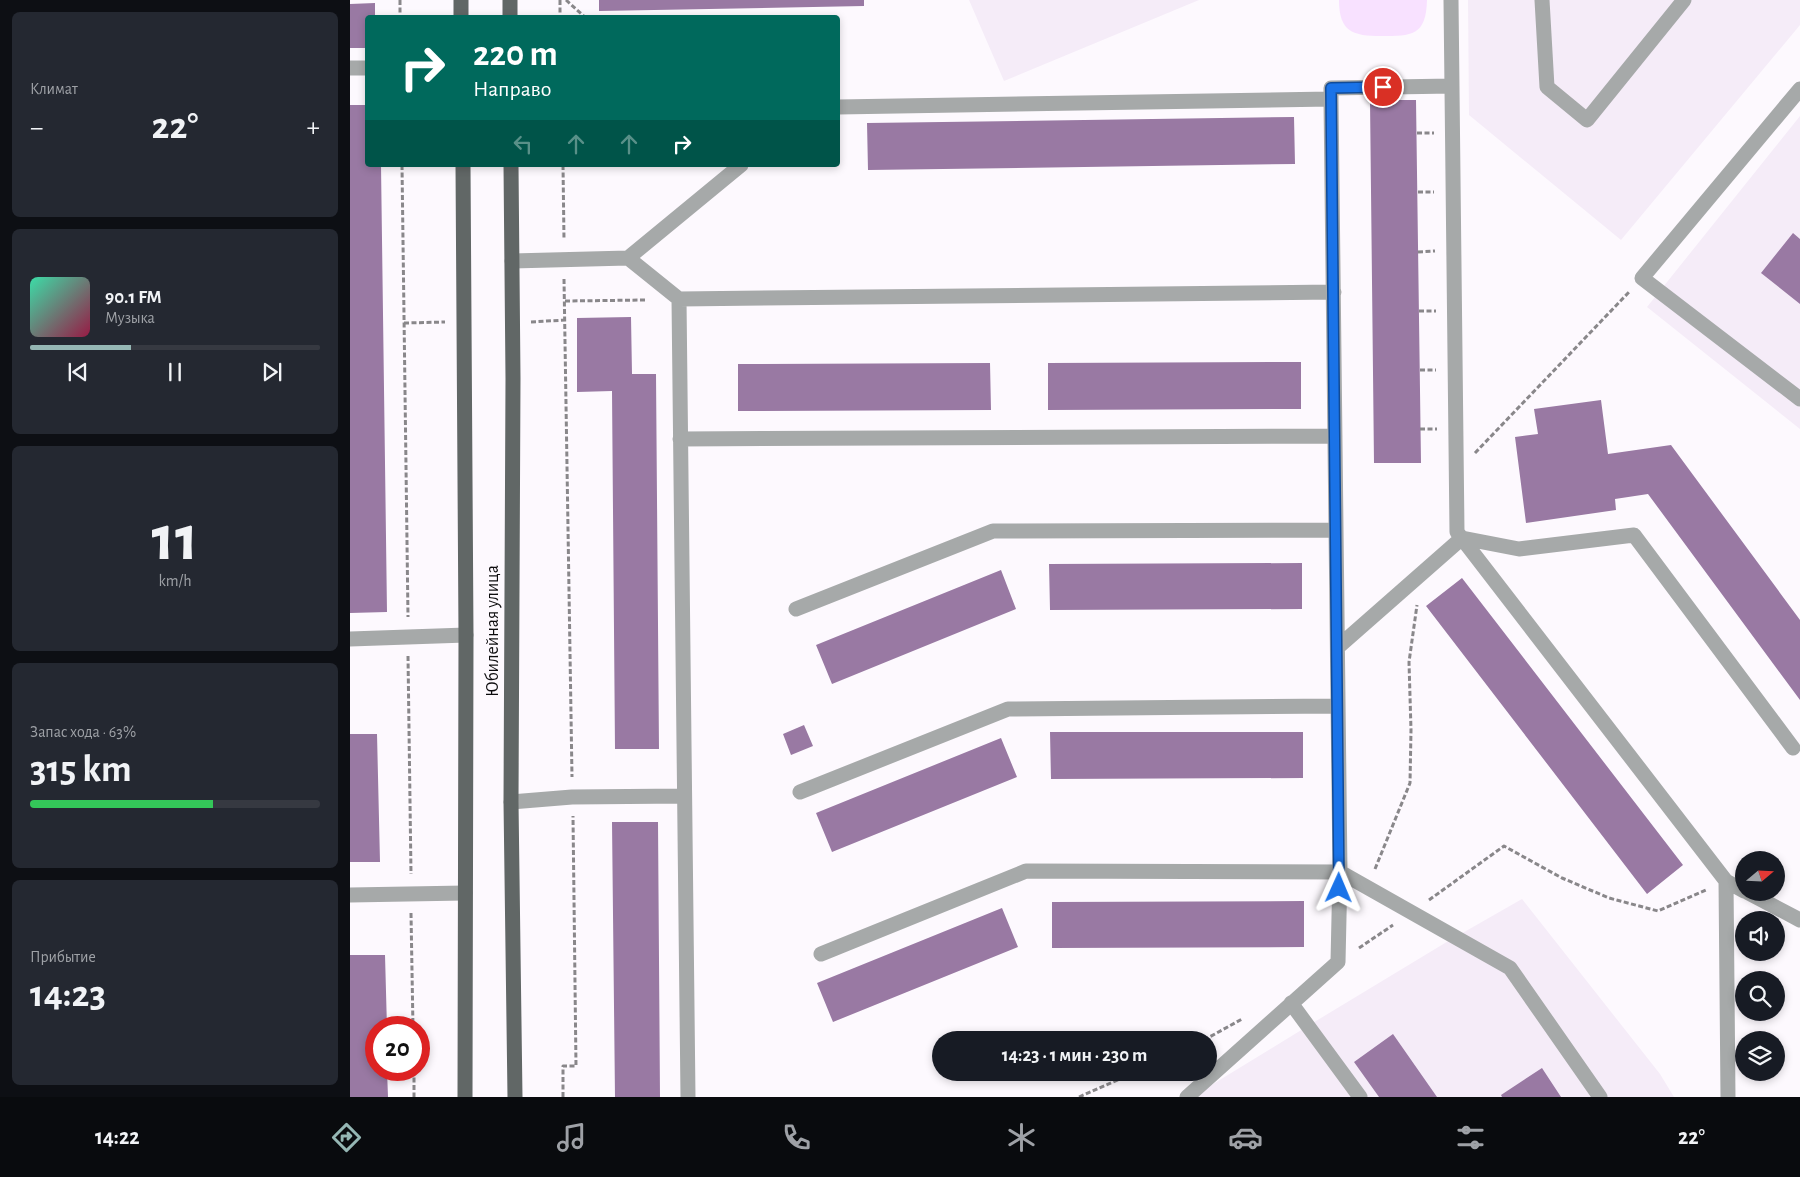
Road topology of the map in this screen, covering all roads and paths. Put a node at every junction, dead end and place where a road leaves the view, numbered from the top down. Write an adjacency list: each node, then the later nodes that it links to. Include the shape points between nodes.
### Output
1 (400, 0): 9 (path)
2 (461, 0): 10 (main road)
3 (510, 0): 11 (main road)
4 (560, 0): 12 (path)
5 (566, 0): 13 (path)
6 (1451, 0): 16 (lane)
7 (1542, 0): 8 (lane, via 1547,87 1587,120)
8 (1677, 2)
9 (400, 15)
10 (461, 15)
11 (510, 15)
12 (560, 15)
13 (583, 15)
14 (350, 68): 15 (lane)
15 (365, 68)
16 (1452, 86): 18 (lane, via 1331,88); 35 (lane)
17 (1800, 89): 28 (lane)
18 (1331, 99): 19 (lane); 29 (lane)
19 (840, 107)
20 (402, 167): 41 (path)
21 (463, 167): 40 (main road, Юбилейная улица)
22 (511, 167): 27 (main road, Юбилейная улица)
23 (562, 167): 25 (path)
24 (739, 167): 26 (lane)
25 (564, 258): 26 (lane); 27 (lane); 31 (path)
26 (628, 258): 30 (lane)
27 (512, 260): 49 (main road, Юбилейная улица)
28 (1642, 278): 32 (lane); 35 (path)
29 (1334, 292): 30 (lane); 33 (lane)
30 (679, 300): 31 (path); 34 (lane)
31 (564, 301): 48 (path)
32 (1800, 399)
33 (1335, 436): 34 (lane); 36 (lane)
34 (680, 439): 47 (lane)
35 (1456, 473): 37 (lane, via 1457,532)
36 (1336, 530): 39 (lane, via 993,531); 43 (lane)
37 (1462, 538): 43 (lane); 45 (lane, via 1518,549 1634,535); 51 (lane)
38 (1421, 598): 53 (path, via 1416,606 1410,662 1410,783)
39 (796, 609)
40 (466, 635): 41 (lane); 54 (main road, Юбилейная улица)
41 (408, 637): 42 (lane); 55 (path)
42 (350, 639)
43 (1338, 647): 44 (lane)
44 (1338, 706): 46 (lane, via 1008,709); 50 (lane)
45 (1793, 748)
46 (800, 792)
47 (684, 796): 48 (lane); 70 (lane)
48 (572, 797): 49 (lane); 69 (path, via 576,1066 563,1066)
49 (511, 802): 68 (main road, Юбилейная улица)
50 (1340, 872): 53 (lane); 60 (lane, via 1026,871); 61 (lane)
51 (1726, 882): 52 (lane); 58 (path, via 1658,911 1608,898 1562,878 1504,846); 75 (lane)
52 (1735, 886)
53 (1368, 888): 58 (lane)
54 (465, 893): 55 (lane); 67 (main road, Юбилейная улица)
55 (411, 894): 56 (lane); 63 (path)
56 (350, 895)
57 (1764, 901): 59 (lane)
58 (1410, 913): 61 (path); 74 (lane, via 1510,968)
59 (1800, 920)
60 (821, 954)
61 (1338, 962): 62 (lane)
62 (1291, 1003): 72 (lane); 73 (lane)
63 (413, 1016)
64 (414, 1081): 66 (path)
65 (1115, 1081): 71 (path)
66 (414, 1097)
67 (465, 1097)
68 (515, 1097)
69 (563, 1097)
70 (688, 1097)
71 (1079, 1097)
72 (1187, 1097)
73 (1360, 1097)
74 (1600, 1097)
75 (1728, 1097)

